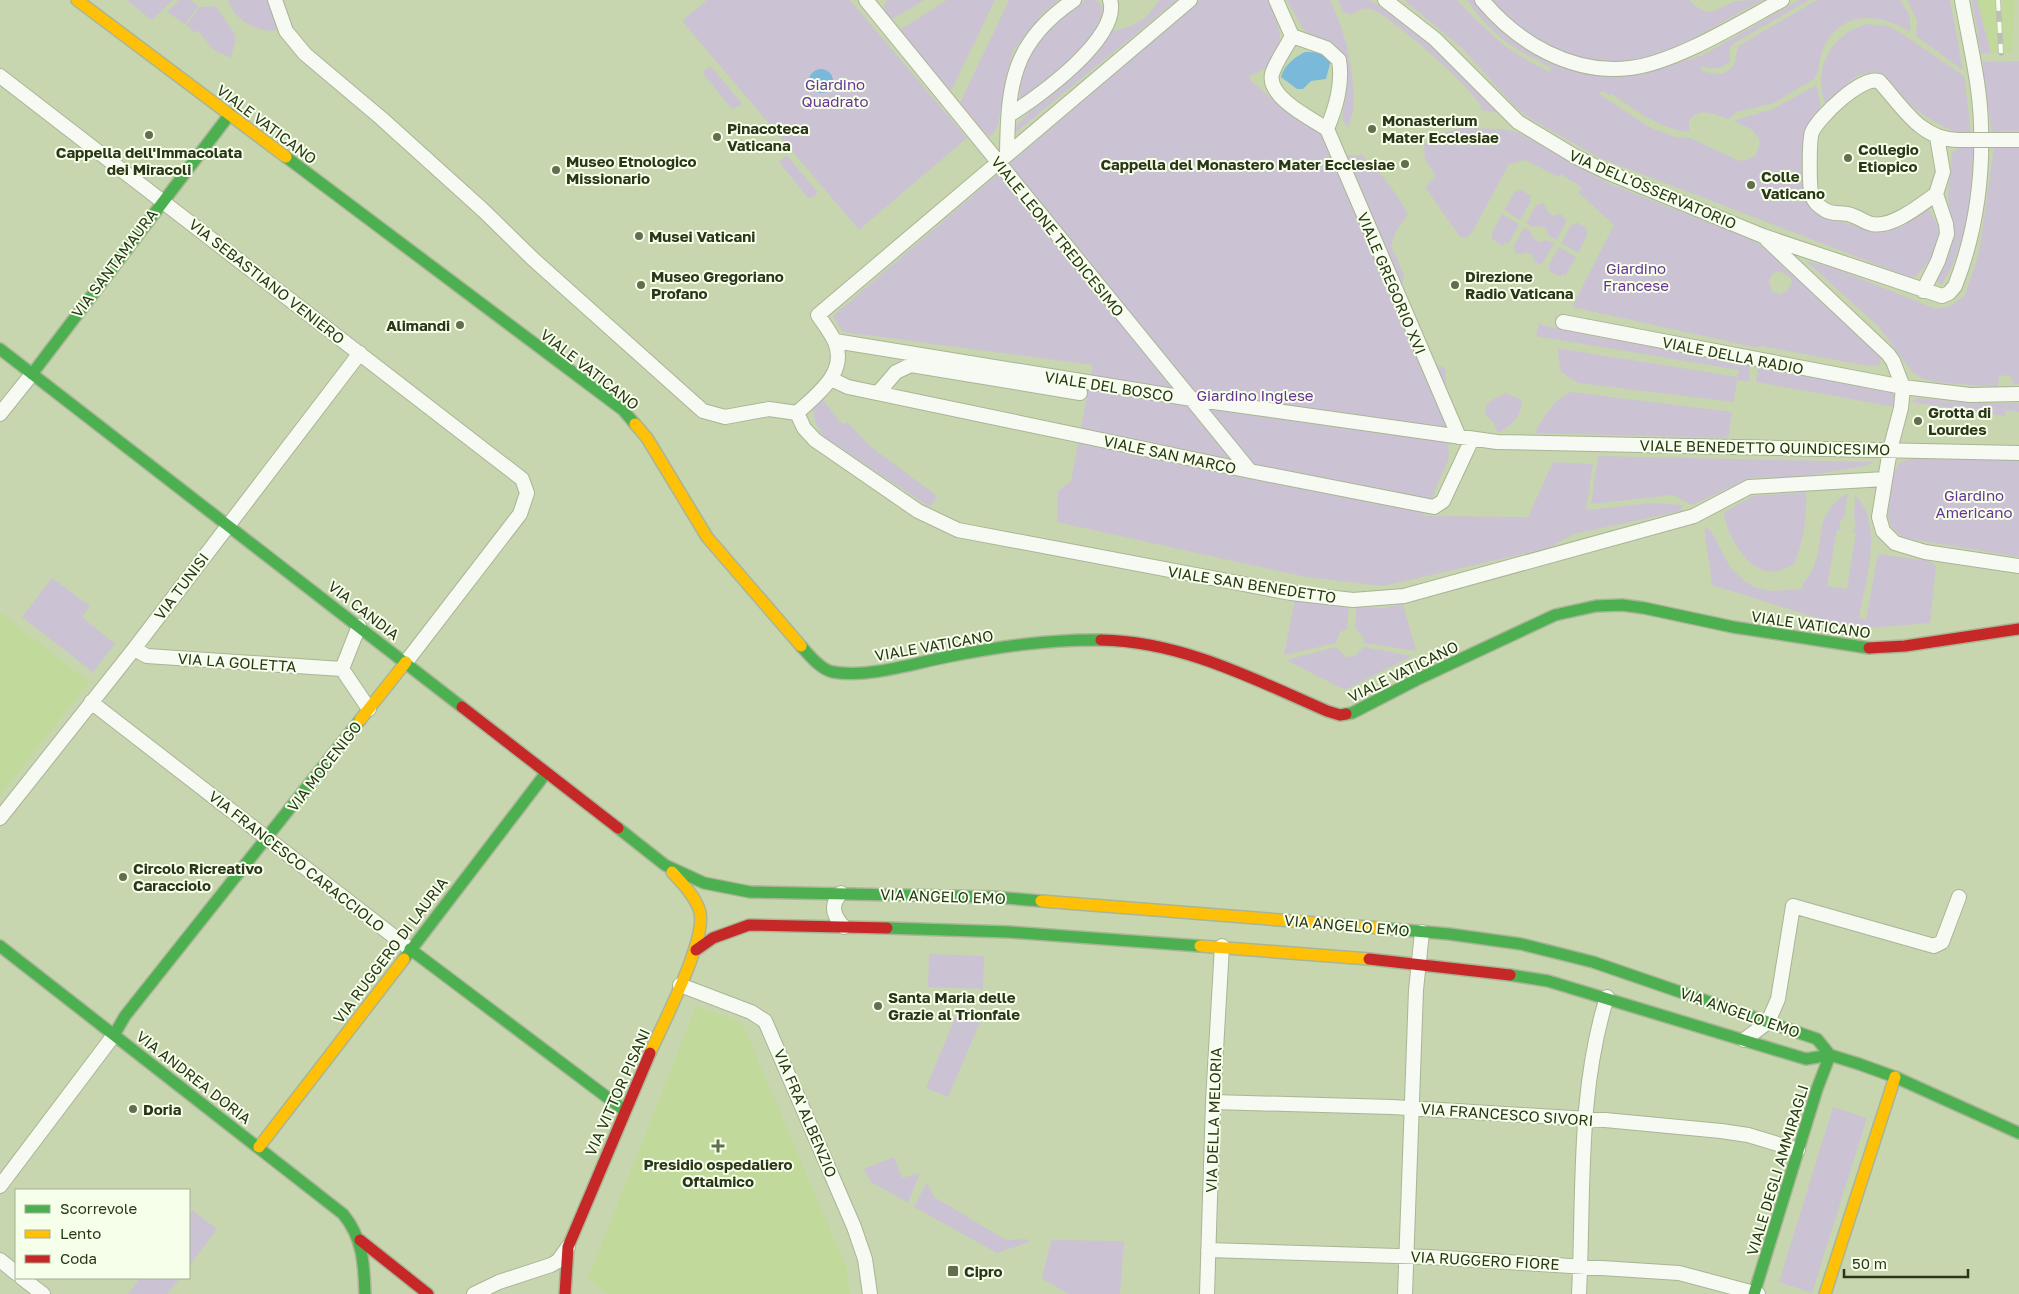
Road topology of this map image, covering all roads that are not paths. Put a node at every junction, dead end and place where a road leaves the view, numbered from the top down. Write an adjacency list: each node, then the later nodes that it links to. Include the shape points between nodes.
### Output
1 (76, 0): 14 (main road, VIALE VATICANO)
2 (275, 0): 36 (street, via 291,39 314,62 381,118 703,411 725,417 769,409)
3 (1074, 0): 15 (street, via 1047,18 1028,43 1012,87)
4 (1110, 0): 15 (street, via 1110,17 1086,56)
5 (1190, 0): 20 (street)
6 (1276, 0): 12 (street)
7 (1385, 0): 23 (street, VIA DELL'OSSERVATORIO, via 1435,38 1518,122 1543,139 1607,172)
8 (1482, 0): 9 (street, via 1518,36 1563,59 1594,69 1631,68 1667,57 1708,40)
9 (1782, 0)
10 (1962, 0): 24 (street, via 1981,124 1975,224 1955,286 1947,295)
11 (871, 2): 19 (street, VIALE LEONE TREDICESIMO)
12 (1292, 36): 16 (street, via 1272,76 1273,87 1300,112); 16 (street, via 1326,48 1339,60 1338,94)
13 (0, 76): 22 (street, VIA SEBASTIANO VENIERO)
14 (230, 114): 22 (main road, VIA SANTAMAURA); 48 (main road, VIALE VATICANO, via 623,410 644,433 696,521 726,561 812,659 831,672 859,673 1045,642 1109,640 1146,644 1185,654 1333,714 1344,715 1555,615 1596,606 1644,608 1742,629 1862,648 1906,646)
15 (1008, 121): 19 (street); 20 (street)
16 (1326, 129): 38 (street, VIALE GREGORIO XVI)
17 (1937, 137): 18 (street, bridge); 21 (street, via 1943,172); 21 (street, via 1918,125 1884,86 1873,80 1860,86 1822,117 1809,141 1812,196 1826,211 1879,224 1908,212)
18 (2019, 140)
19 (985, 146): 20 (street, VIALE LEONE TREDICESIMO)
20 (1003, 158): 26 (street, via 818,315); 35 (street, VIALE LEONE TREDICESIMO)
21 (1936, 194): 24 (street, via 1947,234)
22 (163, 199): 28 (street, VIA SEBASTIANO VENIERO); 29 (main road, VIA SANTAMAURA)
23 (1763, 236): 24 (street, VIA DELL'OSSERVATORIO); 31 (street, via 1888,354)
24 (1930, 293)
25 (1563, 322): 31 (street, VIALE DELLA RADIO)
26 (835, 341): 30 (street, via 836,371); 35 (street, VIALE DEL BOSCO)
27 (0, 349): 29 (main road, VIA CANDIA)
28 (360, 353): 44 (street, VIA SEBASTIANO VENIERO, via 515,472); 45 (street, VIA TUNISI)
29 (32, 374): 37 (street, VIA SANTAMAURA); 45 (main road, VIA CANDIA)
30 (831, 379): 33 (street, VIALE SAN MARCO, via 848,387); 36 (street)
31 (1903, 387): 34 (street, VIALE DELLA RADIO, via 1970,395); 40 (street)
32 (1080, 392): 33 (street, via 911,365 896,372)
33 (878, 393): 42 (street, VIALE SAN MARCO)
34 (2019, 394)
35 (1192, 399): 38 (street, VIALE DEL BOSCO); 42 (street, VIALE LEONE TREDICESIMO)
36 (797, 413): 43 (street, VIALE SAN BENEDETTO, via 815,440 918,511 958,530 1281,592 1353,600 1404,596 1694,516 1749,487)
37 (0, 414)
38 (1466, 438): 39 (street, VIALE DEL BOSCO); 42 (street, VIALE SAN MARCO, via 1442,501 1434,507)
39 (1512, 442): 40 (street, VIALE BENEDETTO QUINDICESIMO)
40 (1890, 450): 41 (street, VIALE BENEDETTO QUINDICESIMO); 43 (street)
41 (2019, 453)
42 (1250, 471)
43 (1885, 479): 46 (street, via 1879,523 1895,543 1925,552)
44 (527, 493): 50 (street, VIA MOCENIGO, via 520,514)
45 (228, 525): 47 (main road, VIA CANDIA); 49 (street, VIA TUNISI)
46 (2019, 566)
47 (359, 626): 50 (main road, VIA CANDIA); 51 (street)
48 (2019, 629)
49 (134, 649): 51 (street, VIA LA GOLETTA, via 147,656); 52 (street, VIA TUNISI)
50 (406, 662): 53 (main road, VIA MOCENIGO); 54 (main road, VIA CANDIA)
51 (342, 669): 53 (street)
52 (92, 702): 55 (street, VIA TUNISI); 56 (street, VIA FRANCESCO CARACCIOLO)
53 (369, 709): 56 (main road, VIA MOCENIGO)
54 (546, 774): 57 (main road, VIA CANDIA); 65 (main road, VIA RUGGERO DI LAURIA)
55 (0, 818)
56 (267, 838): 65 (street, VIA FRANCESCO CARACCIOLO); 71 (main road, VIA MOCENIGO, via 125,1016)
57 (665, 865): 58 (main road, VIA CANDIA); 66 (main road, VIA VITTOR PISANI, via 700,910)
58 (714, 886): 59 (main road, VIA ANGELO EMO, via 750,892)
59 (841, 893): 61 (street, via 836,898 834,909 835,916); 62 (main road, VIA ANGELO EMO, via 994,896)
60 (1959, 897): 70 (street, via 1942,942 1934,946 1793,906 1778,999)
61 (844, 927): 64 (main road, VIA ANGELO EMO, via 1002,932); 66 (main road, VIA ANGELO EMO, via 749,925 724,932)
62 (1422, 932): 67 (street); 70 (main road, VIA ANGELO EMO, via 1556,952 1619,970)
63 (0, 946): 71 (main road, VIA ANDREA DORIA)
64 (1222, 946): 67 (main road, VIA ANGELO EMO); 75 (street, VIA DELLA MELORIA)
65 (410, 949): 77 (main road, VIA FRANCESCO CARACCIOLO); 80 (main road, VIA RUGGERO DI LAURIA)
66 (696, 950): 68 (main road, VIA VITTOR PISANI)
67 (1418, 965): 69 (main road, VIA ANGELO EMO, via 1512,974); 76 (street)
68 (680, 985): 77 (main road, VIA VITTOR PISANI); 96 (street, VIA FRA' ALBENZIO, via 755,1014 768,1026 854,1228 865,1260)
69 (1607, 997): 72 (main road, VIA ANGELO EMO); 78 (street, via 1591,1057)
70 (1768, 1022): 72 (street); 73 (main road, VIA ANGELO EMO, via 1817,1039)
71 (114, 1035): 80 (main road, VIA ANDREA DORIA); 82 (street)
72 (1744, 1040): 73 (main road, VIA ANGELO EMO, via 1806,1059)
73 (1830, 1055): 74 (main road, VIA ANGELO EMO); 81 (main road, VIALE DEGLI AMMIRAGLI)
74 (1894, 1077): 79 (main road, VIA ANGELO EMO); 101 (main road)
75 (1213, 1102): 76 (street, VIA FRANCESCO SIVORI); 85 (street, VIA DELLA MELORIA)
76 (1411, 1108): 78 (street, VIA FRANCESCO SIVORI); 86 (street)
77 (624, 1110): 84 (main road, VIA VITTOR PISANI)
78 (1585, 1119): 81 (street, VIA FRANCESCO SIVORI, via 1722,1131); 88 (street)
79 (2019, 1133)
80 (259, 1147): 83 (main road, VIA ANDREA DORIA, via 343,1214)
81 (1798, 1150): 100 (main road, VIALE DEGLI AMMIRAGLI)
82 (0, 1186)
83 (360, 1240): 92 (main road); 93 (main road)
84 (568, 1247): 94 (street, via 551,1265); 95 (main road, VIA VITTOR PISANI)
85 (1208, 1250): 86 (street, VIA RUGGERO FIORE); 97 (street, VIA DELLA MELORIA)
86 (1406, 1256): 88 (street, VIA RUGGERO FIORE); 98 (street)
87 (0, 1260): 89 (street)
88 (1580, 1266): 99 (street); 100 (street, VIA RUGGERO FIORE, via 1679,1272)
89 (15, 1272)
90 (23, 1279): 91 (street)
91 (43, 1294)
92 (365, 1294)
93 (428, 1294)
94 (474, 1294)
95 (565, 1294)
96 (870, 1294)
97 (1207, 1294)
98 (1405, 1294)
99 (1579, 1294)
100 (1755, 1294)
101 (1825, 1294)

